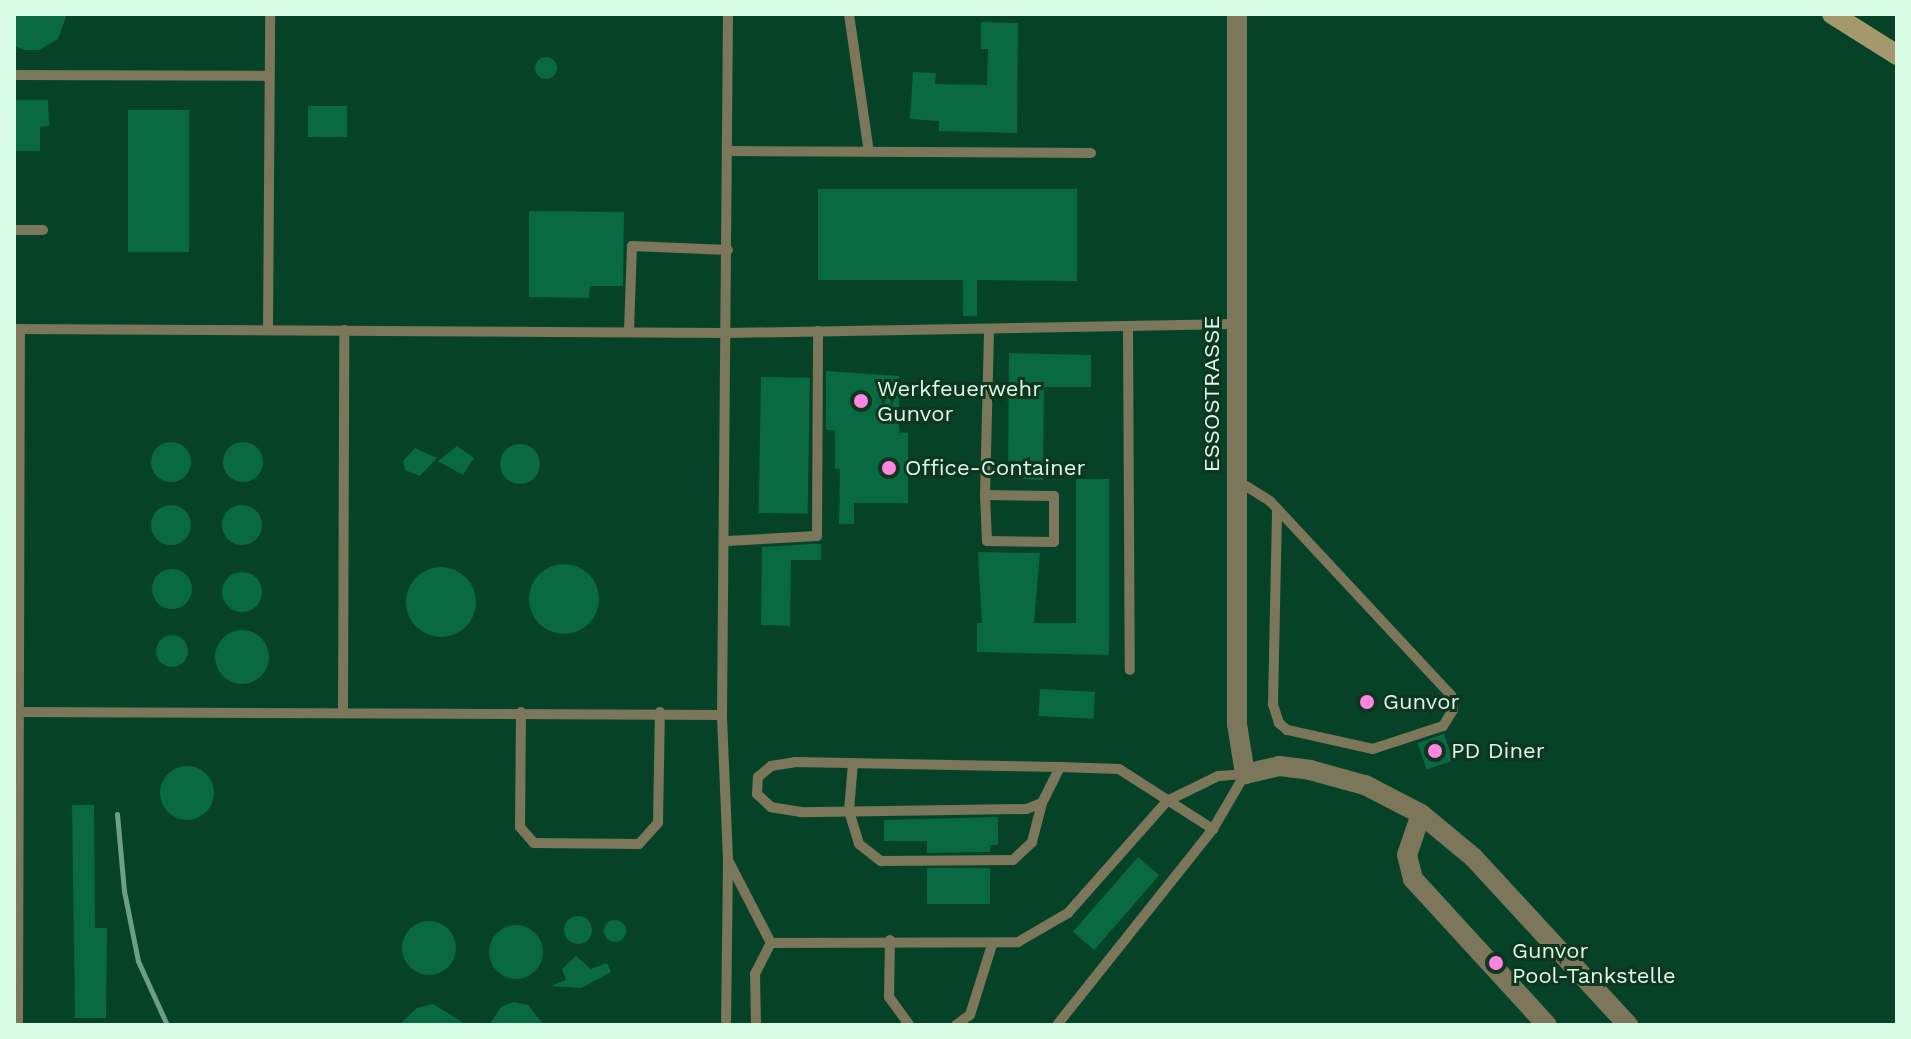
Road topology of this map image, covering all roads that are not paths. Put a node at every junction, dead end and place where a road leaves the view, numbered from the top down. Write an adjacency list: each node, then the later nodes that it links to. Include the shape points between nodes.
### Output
1 (270, 14): 8 (lane)
2 (728, 14): 9 (lane)
3 (849, 14): 10 (lane)
4 (1237, 14): 15 (street, ESSOSTRASSE)
5 (1832, 14): 6 (street)
6 (1897, 55)
7 (14, 75): 8 (lane)
8 (269, 76): 17 (lane)
9 (729, 151): 10 (lane); 14 (lane)
10 (869, 152): 11 (lane)
11 (1091, 153)
12 (14, 230): 13 (lane)
13 (43, 230)
14 (728, 250): 20 (lane, via 632,246); 23 (lane)
15 (1236, 324): 18 (lane); 24 (street, ESSOSTRASSE)
16 (17, 329): 17 (lane); 30 (lane)
17 (268, 329): 19 (lane)
18 (1128, 329): 22 (lane); 28 (lane)
19 (344, 330): 20 (lane); 29 (lane)
20 (629, 331): 23 (lane)
21 (818, 331): 22 (lane); 23 (lane); 27 (lane, via 817,536)
22 (989, 331): 25 (lane)
23 (728, 333): 27 (lane)
24 (1236, 480): 26 (lane); 36 (street, ESSOSTRASSE, via 1237,724)
25 (985, 495): 25 (lane, via 987,541 1054,542 1054,496)
26 (1277, 509): 26 (lane, via 1273,704 1279,723 1287,730 1373,749 1443,726 1453,710 1451,695)
27 (727, 541): 33 (lane)
28 (1130, 670)
29 (343, 710): 30 (lane); 31 (lane)
30 (17, 712): 47 (lane)
31 (521, 712): 32 (lane); 32 (lane, via 520,827 534,843 639,844 658,823)
32 (660, 712): 33 (lane)
33 (722, 715): 42 (lane)
34 (853, 763): 35 (lane); 39 (lane); 39 (lane, via 771,766 758,777 757,794 771,807)
35 (1060, 767): 37 (lane, via 1119,769); 38 (lane)
36 (1245, 774): 37 (lane, via 1218,776); 40 (street, via 1279,766 1310,770 1365,785); 41 (lane)
37 (1167, 801): 41 (lane); 45 (lane, via 1068,913 1018,942)
38 (1042, 803): 39 (lane, via 1026,809); 39 (lane, via 1032,842 1013,860 881,861 859,844)
39 (849, 811)
40 (1421, 814): 46 (street, via 1473,857); 53 (street, via 1407,855 1413,879)
41 (1213, 829): 52 (lane)
42 (728, 860): 44 (lane); 48 (lane)
43 (890, 940): 44 (lane); 45 (lane); 50 (lane, via 889,997)
44 (771, 943): 49 (lane, via 755,974)
45 (992, 945): 51 (lane, via 970,1015)
46 (1619, 1022)
47 (18, 1025)
48 (726, 1025)
49 (756, 1025)
50 (909, 1025)
51 (956, 1025)
52 (1057, 1025)
53 (1547, 1025)

